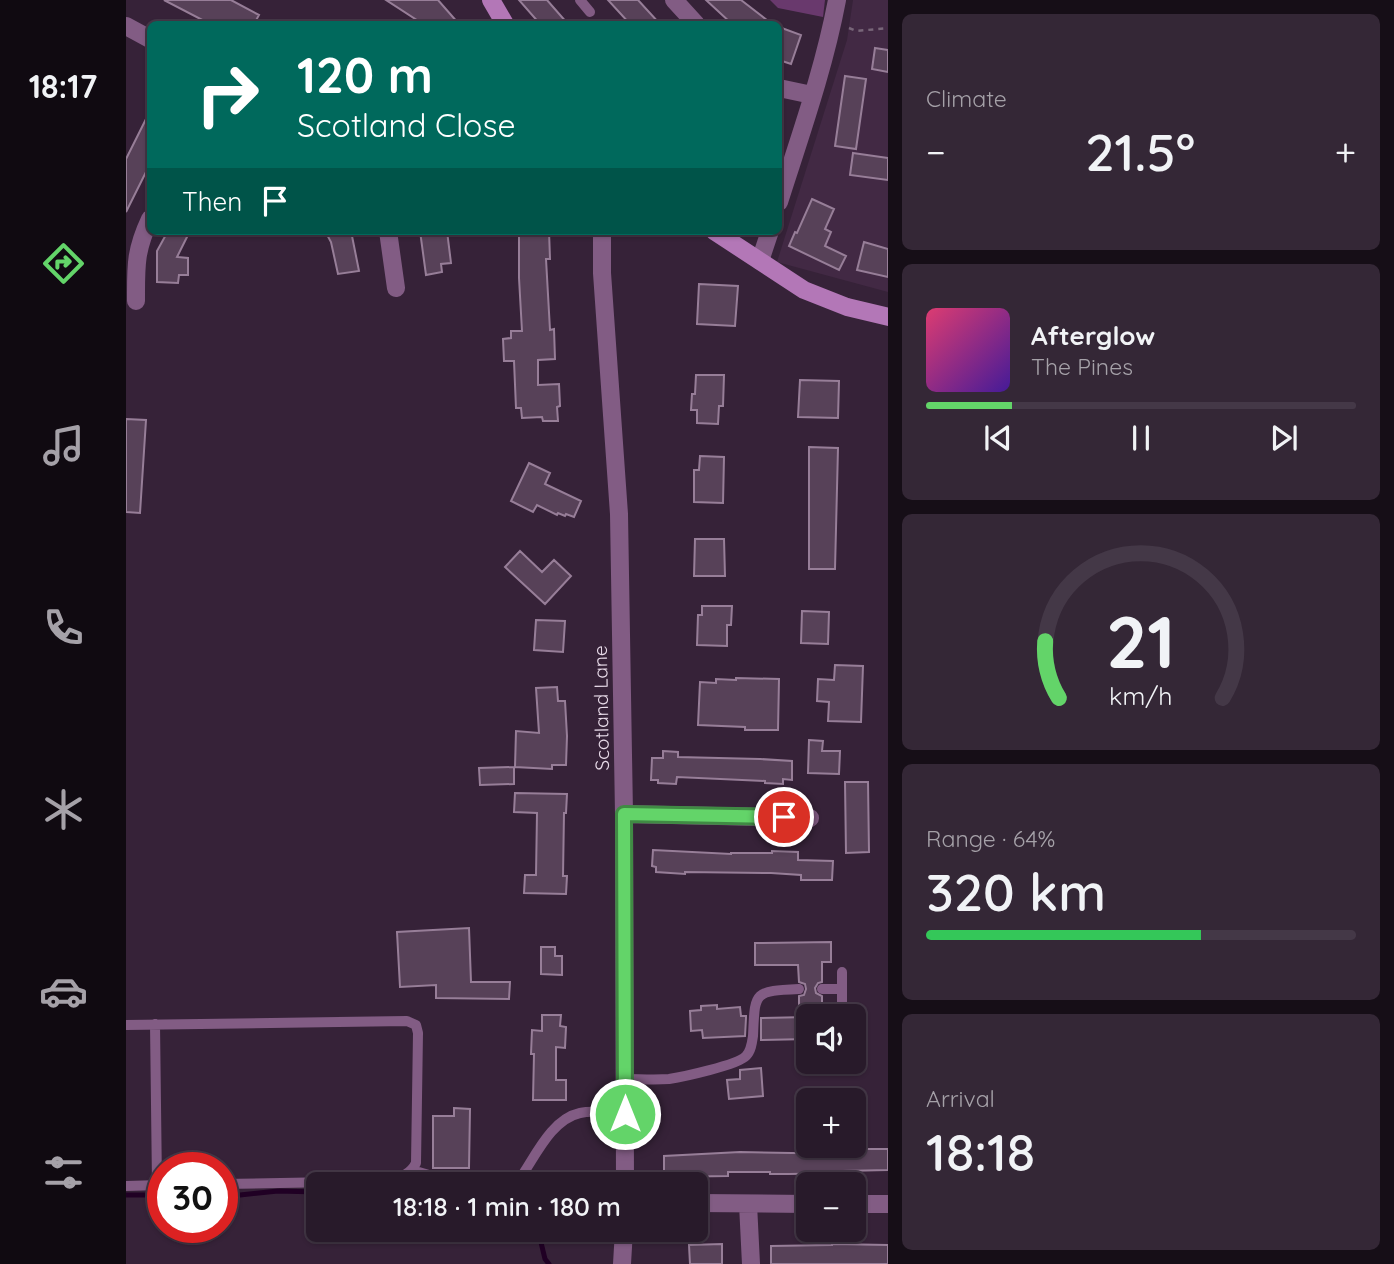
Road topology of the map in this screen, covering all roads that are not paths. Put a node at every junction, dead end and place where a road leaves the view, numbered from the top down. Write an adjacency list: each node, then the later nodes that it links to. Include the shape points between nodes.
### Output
1 (491, 0): 6 (street)
2 (674, 0): 7 (street)
3 (837, 0): 11 (street)
4 (583, 1): 5 (lane)
5 (590, 12)
6 (503, 21)
7 (693, 21)
8 (126, 26): 9 (street)
9 (147, 36)
10 (782, 89): 11 (street)
11 (812, 95): 12 (street)
12 (782, 192)
13 (147, 225): 20 (street, via 135,263)
14 (389, 235): 19 (street)
15 (603, 235): 22 (street, Scotland Lane, via 619,514)
16 (720, 235): 18 (street)
17 (769, 235): 18 (street)
18 (760, 261): 21 (street, via 804,290)
19 (396, 288)
20 (136, 301)
21 (888, 317)
22 (624, 814): 23 (street); 31 (street, Scotland Lane)
23 (810, 818)
24 (842, 972): 27 (lane)
25 (799, 989): 31 (lane, via 757,998 752,1044 747,1056 736,1063 668,1079)
26 (822, 989): 27 (lane)
27 (842, 989): 28 (lane)
28 (842, 1004)
29 (155, 1024): 30 (lane); 33 (lane); 34 (lane, via 407,1021 416,1025 416,1163)
30 (126, 1025)
31 (625, 1079): 32 (street, Scotland Lane)
32 (625, 1114): 36 (lane, via 581,1112 562,1119); 37 (street, Scotland Lane)
33 (159, 1152)
34 (412, 1170): 35 (lane); 38 (lane, via 387,1181)
35 (419, 1172)
36 (524, 1172)
37 (625, 1172)
38 (238, 1184)
39 (147, 1185): 40 (lane)
40 (126, 1186)
41 (708, 1203): 42 (street)
42 (748, 1204): 43 (street); 48 (street)
43 (796, 1204)
44 (866, 1204): 45 (street)
45 (888, 1204)
46 (623, 1242): 47 (street)
47 (622, 1264)
48 (751, 1264)

